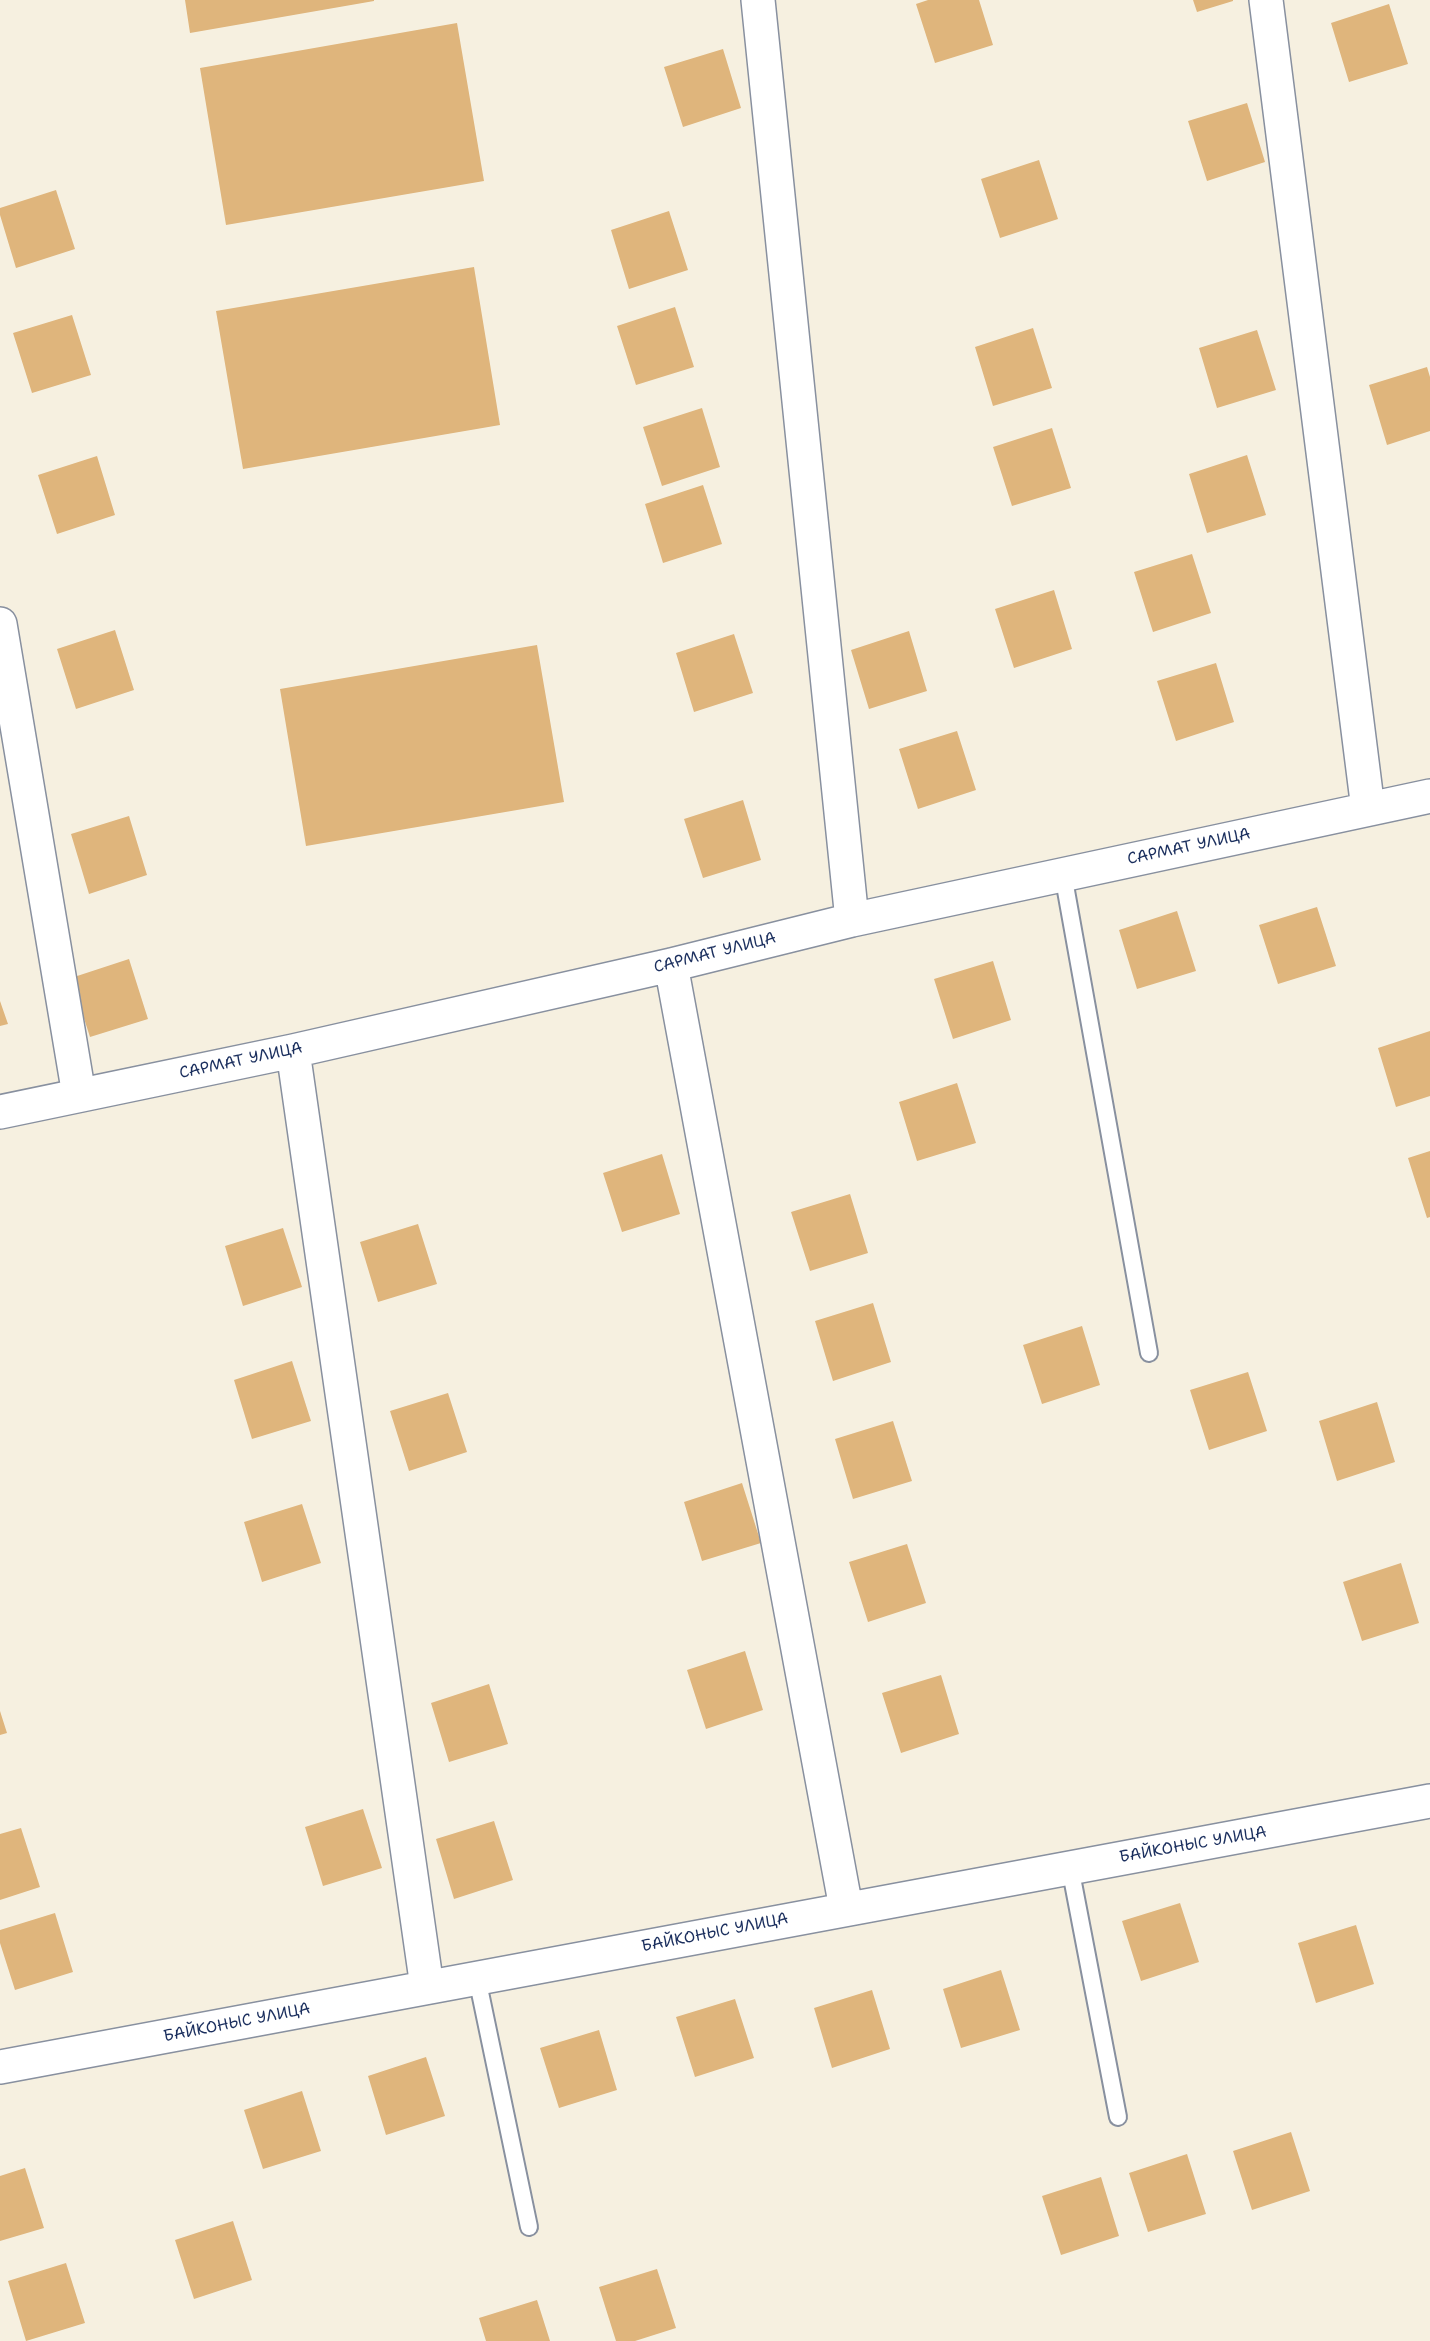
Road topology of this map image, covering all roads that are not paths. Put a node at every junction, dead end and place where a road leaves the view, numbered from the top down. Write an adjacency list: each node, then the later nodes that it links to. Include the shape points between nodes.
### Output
1 (758, 0): 7 (street)
2 (1266, 0): 5 (street)
3 (0, 624): 10 (street)
4 (1430, 796): 5 (street, САРМАТ УЛИЦА)
5 (1368, 809): 6 (street, САРМАТ УЛИЦА)
6 (1063, 874): 7 (street, САРМАТ УЛИЦА); 12 (lane)
7 (852, 920): 8 (street, САРМАТ УЛИЦА)
8 (670, 965): 9 (street, САРМАТ УЛИЦА); 15 (street)
9 (293, 1051): 10 (street, САРМАТ УЛИЦА); 17 (street)
10 (79, 1095): 11 (street, САРМАТ УЛИЦА)
11 (0, 1112)
12 (1149, 1353)
13 (1430, 1801): 14 (street, БАЙКОНЫС УЛИЦА)
14 (1070, 1867): 15 (street, БАЙКОНЫС УЛИЦА); 19 (lane)
15 (846, 1908): 16 (street, БАЙКОНЫС УЛИЦА)
16 (477, 1978): 17 (street, БАЙКОНЫС УЛИЦА); 20 (lane)
17 (427, 1987): 18 (street, БАЙКОНЫС УЛИЦА)
18 (0, 2067)
19 (1118, 2117)
20 (529, 2227)

